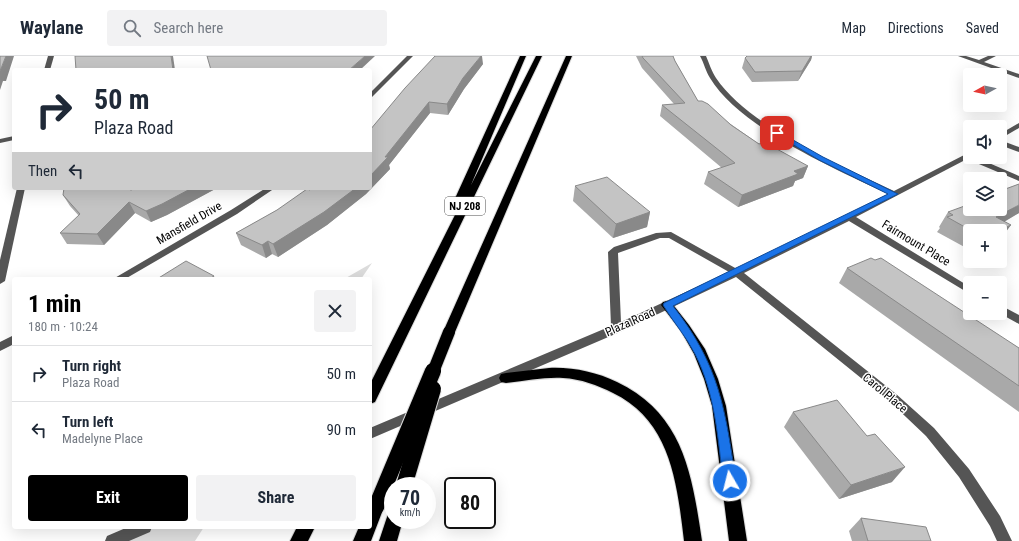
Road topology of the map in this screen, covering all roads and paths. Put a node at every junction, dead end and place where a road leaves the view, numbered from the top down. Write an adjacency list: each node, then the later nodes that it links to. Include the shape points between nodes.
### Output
1 (51, 56): 10 (street)
2 (410, 56): 16 (street)
3 (523, 56): 41 (highway)
4 (538, 56): 41 (highway, NJ 208)
5 (569, 56): 38 (highway, NJ 208)
6 (703, 56): 28 (street, via 717,84 764,125 821,158)
7 (961, 56): 9 (street)
8 (993, 56): 9 (street)
9 (979, 62): 11 (street)
10 (48, 68)
11 (995, 68)
12 (1019, 70): 13 (street)
13 (1007, 71)
14 (1007, 72): 15 (street)
15 (1019, 76)
16 (373, 91)
17 (1019, 125): 18 (street)
18 (1007, 133)
19 (12, 138): 20 (street)
20 (0, 141)
21 (1007, 145): 22 (street)
22 (1019, 150)
23 (963, 158): 28 (street, Plaza Road)
24 (988, 164): 25 (street)
25 (1019, 179)
26 (21, 190): 32 (street)
27 (268, 190): 31 (street, Mansfield Drive)
28 (894, 194): 29 (street, Plaza Road)
29 (849, 217): 30 (street, Plaza Road); 33 (street, Fairmount Place)
30 (736, 272): 34 (street, Plaza Road); 37 (street, Carol Place, via 668,234 617,249 613,252); 55 (street, Carol Place, via 891,396 930,432 964,473)
31 (121, 277)
32 (0, 281)
33 (963, 287)
34 (668, 305): 37 (street, Plaza Road); 54 (highway, via 685,328 711,379 719,406)
35 (1007, 313): 36 (street)
36 (1019, 320)
37 (616, 329): 42 (street, Plaza Road)
38 (449, 332): 45 (highway, bridge); 46 (highway, NJ 208, bridge)
39 (12, 340): 40 (street)
40 (0, 347)
41 (391, 356): 43 (highway, NJ 208)
42 (506, 378): 44 (street, Plaza Road); 53 (highway, via 564,373 589,378 624,391 646,407 665,431 677,464 688,503)
43 (372, 394)
44 (372, 433)
45 (407, 477)
46 (373, 514)
47 (140, 529): 50 (street)
48 (367, 529): 51 (highway)
49 (391, 529): 52 (highway)
50 (112, 541)
51 (362, 541)
52 (388, 541)
53 (693, 541)
54 (738, 541)
55 (1005, 541)

